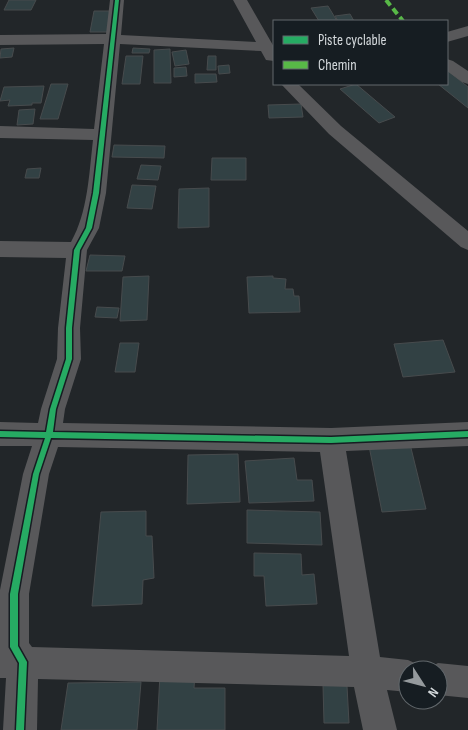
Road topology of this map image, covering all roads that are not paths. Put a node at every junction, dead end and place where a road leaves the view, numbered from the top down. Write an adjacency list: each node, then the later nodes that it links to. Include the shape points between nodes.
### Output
1 (117, 0): 5 (street)
2 (240, 0): 7 (street)
3 (468, 31): 4 (street)
4 (448, 37)
5 (112, 39): 6 (street); 7 (street); 13 (street)
6 (0, 40)
7 (266, 47): 8 (street)
8 (273, 59)
9 (448, 65): 10 (street)
10 (468, 79)
11 (291, 85): 14 (street, via 335,130)
12 (0, 132): 13 (street)
13 (103, 135): 16 (street, via 89,228)
14 (468, 242)
15 (0, 249): 16 (street)
16 (77, 250): 18 (street, via 69,359 53,409)
17 (0, 434): 18 (street)
18 (49, 434): 20 (street); 21 (street, via 36,474 14,594)
19 (468, 434): 20 (street)
20 (331, 440): 22 (street)
21 (12, 662): 22 (street); 26 (street)
22 (367, 672): 23 (street); 27 (street)
23 (398, 675)
24 (448, 680): 25 (street)
25 (468, 682)
26 (20, 730)
27 (380, 730)

